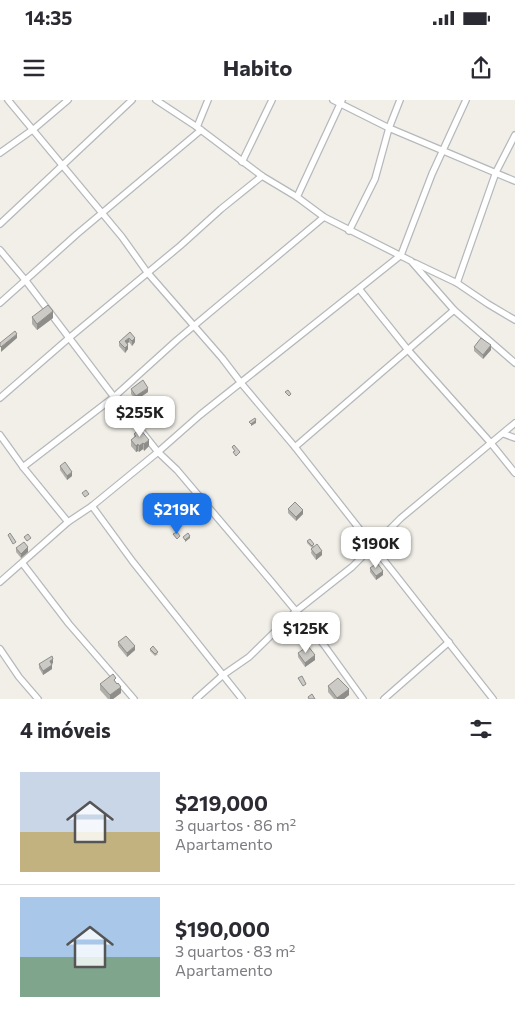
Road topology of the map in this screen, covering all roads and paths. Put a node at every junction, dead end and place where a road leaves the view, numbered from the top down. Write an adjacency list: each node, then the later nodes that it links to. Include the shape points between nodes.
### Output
1 (8, 100): 13 (street)
2 (68, 100): 13 (street)
3 (132, 100): 18 (street)
4 (156, 100): 12 (street)
5 (208, 100): 12 (street)
6 (272, 100): 17 (street)
7 (333, 100): 10 (street)
8 (400, 100): 11 (street)
9 (466, 100): 15 (street)
10 (341, 102): 11 (street); 22 (street)
11 (388, 128): 15 (street); 26 (street, via 375,179)
12 (199, 129): 17 (street); 23 (street)
13 (32, 130): 16 (street); 18 (street)
14 (515, 135): 19 (street)
15 (443, 151): 19 (street); 28 (street)
16 (0, 154)
17 (242, 162): 20 (street)
18 (62, 166): 23 (street); 25 (street)
19 (496, 172): 21 (street); 32 (street)
20 (262, 176): 22 (street); 30 (street)
21 (515, 181)
22 (296, 197): 24 (street)
23 (102, 214): 30 (street); 31 (street)
24 (324, 217): 26 (street); 37 (street)
25 (0, 224)
26 (349, 231): 28 (street)
27 (0, 250): 31 (street)
28 (401, 256): 29 (street); 33 (street)
29 (410, 261): 32 (street); 35 (street)
30 (147, 272): 37 (street); 38 (street)
31 (26, 280): 34 (street); 38 (street)
32 (457, 283): 36 (street)
33 (360, 290): 39 (street); 41 (street)
34 (0, 303)
35 (454, 310): 39 (street); 40 (street)
36 (515, 320)
37 (194, 326): 41 (street); 42 (street)
38 (69, 338): 42 (street); 43 (street)
39 (408, 350): 48 (street); 49 (street)
40 (515, 363)
41 (241, 383): 49 (street); 50 (street)
42 (114, 397): 50 (street); 51 (street)
43 (0, 398)
44 (515, 423): 45 (street)
45 (504, 434): 47 (street); 48 (street)
46 (0, 435): 51 (street)
47 (515, 438)
48 (490, 442): 52 (street); 55 (street)
49 (295, 447): 55 (street)
50 (158, 452): 53 (street); 58 (street, via 177,470)
51 (23, 467): 54 (street)
52 (515, 474)
53 (92, 506): 54 (street); 61 (street)
54 (68, 522): 56 (street)
55 (373, 544): 58 (street, via 352,567); 59 (street)
56 (23, 564): 57 (street); 63 (street, via 69,624)
57 (0, 582)
58 (296, 612): 61 (street, via 248,657); 66 (street)
59 (449, 642): 67 (street); 68 (street)
60 (0, 650): 62 (street)
61 (223, 675): 64 (street); 65 (street)
62 (38, 699)
63 (134, 699)
64 (196, 699)
65 (242, 699)
66 (363, 699)
67 (384, 699)
68 (493, 699)

